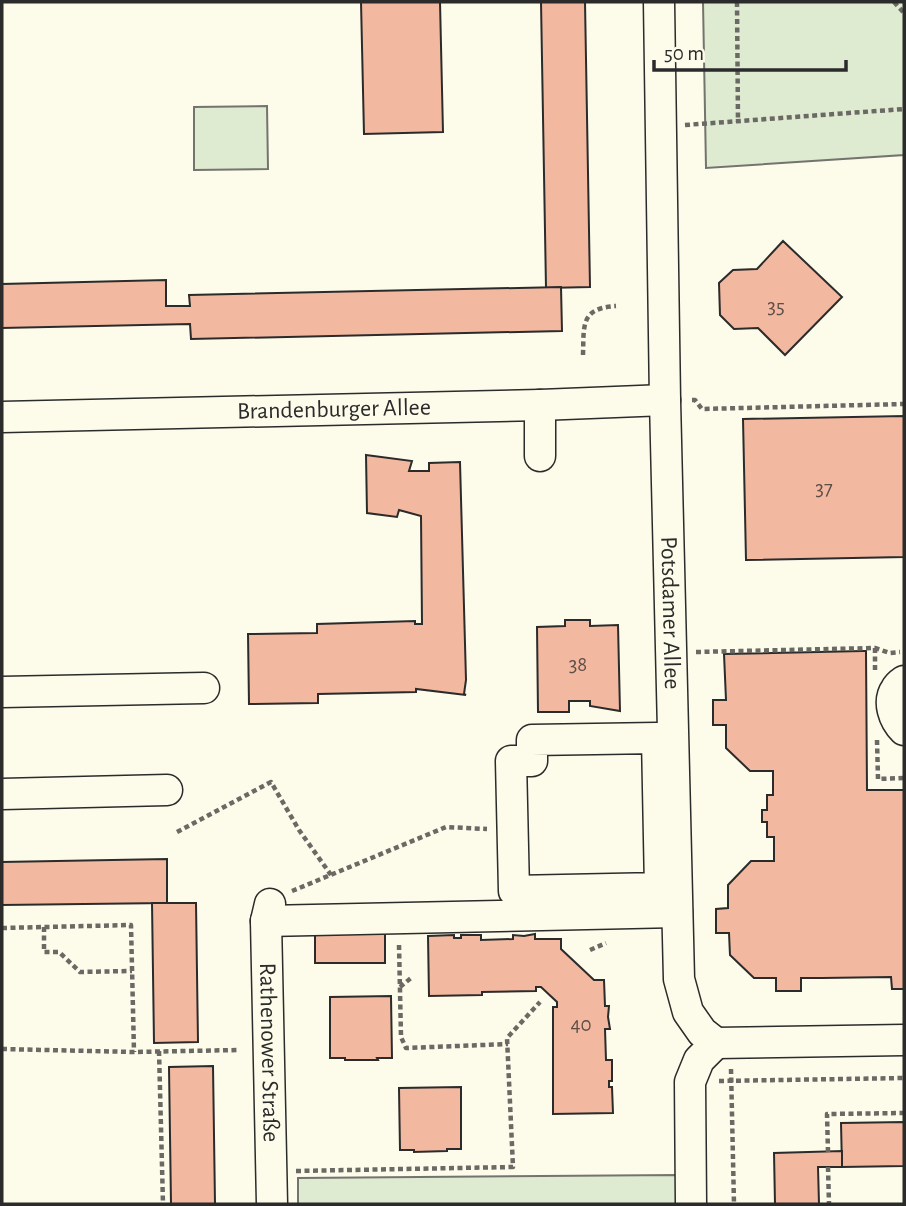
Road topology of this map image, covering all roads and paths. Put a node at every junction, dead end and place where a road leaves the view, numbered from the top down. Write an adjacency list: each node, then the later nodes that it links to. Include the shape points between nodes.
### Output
1 (659, 2): 7 (street, Potsdamer Allee)
2 (737, 2): 6 (path)
3 (894, 2): 4 (path)
4 (904, 13)
5 (904, 109): 6 (path)
6 (738, 122): 7 (path)
7 (662, 127): 10 (street, Potsdamer Allee)
8 (616, 306): 9 (path, via 602,306 589,315 584,324)
9 (583, 355)
10 (666, 400): 11 (path, via 695,400 702,408); 12 (street, Brandenburger Allee); 15 (street, Potsdamer Allee)
11 (904, 404)
12 (540, 405): 13 (street, Brandenburger Allee); 14 (street)
13 (2, 417)
14 (540, 456)
15 (671, 652): 16 (path, via 875,648); 27 (street, Potsdamer Allee)
16 (904, 652)
17 (904, 681): 20 (street, via 891,704)
18 (204, 688): 19 (street)
19 (2, 692)
20 (904, 730)
21 (167, 790): 22 (street)
22 (2, 794)
23 (513, 830): 23 (street, via 511,761 532,761 532,740 657,738 660,888 514,891); 25 (path, via 446,827)
24 (177, 832): 25 (path, via 271,782)
25 (331, 875): 26 (path)
26 (268, 911): 28 (street); 48 (street, Rathenower Straße)
27 (677, 912): 28 (street); 36 (street, Potsdamer Allee, via 679,979 688,1012 702,1032)
28 (398, 918): 33 (path)
29 (44, 927): 30 (path); 31 (path, via 44,952 59,952 79,972); 31 (path, via 131,925)
30 (2, 928)
31 (132, 971): 41 (path)
32 (411, 978): 33 (path)
33 (400, 988): 37 (path, via 401,1037 406,1048)
34 (540, 1002): 37 (path, via 507,1038)
35 (904, 1040): 36 (street)
36 (723, 1043): 43 (path); 44 (street, via 699,1059)
37 (508, 1044): 48 (path, via 513,1167)
38 (2, 1049): 41 (path)
39 (239, 1050): 40 (path)
40 (159, 1051): 41 (path); 49 (path)
41 (134, 1052)
42 (904, 1078): 43 (path)
43 (731, 1081): 44 (path); 52 (path)
44 (690, 1082): 51 (street)
45 (904, 1112): 46 (path, via 827,1114)
46 (828, 1152)
47 (828, 1167): 53 (path)
48 (271, 1171): 50 (street, Rathenower Straße)
49 (163, 1204)
50 (272, 1204)
51 (691, 1204)
52 (733, 1204)
53 (829, 1204)

